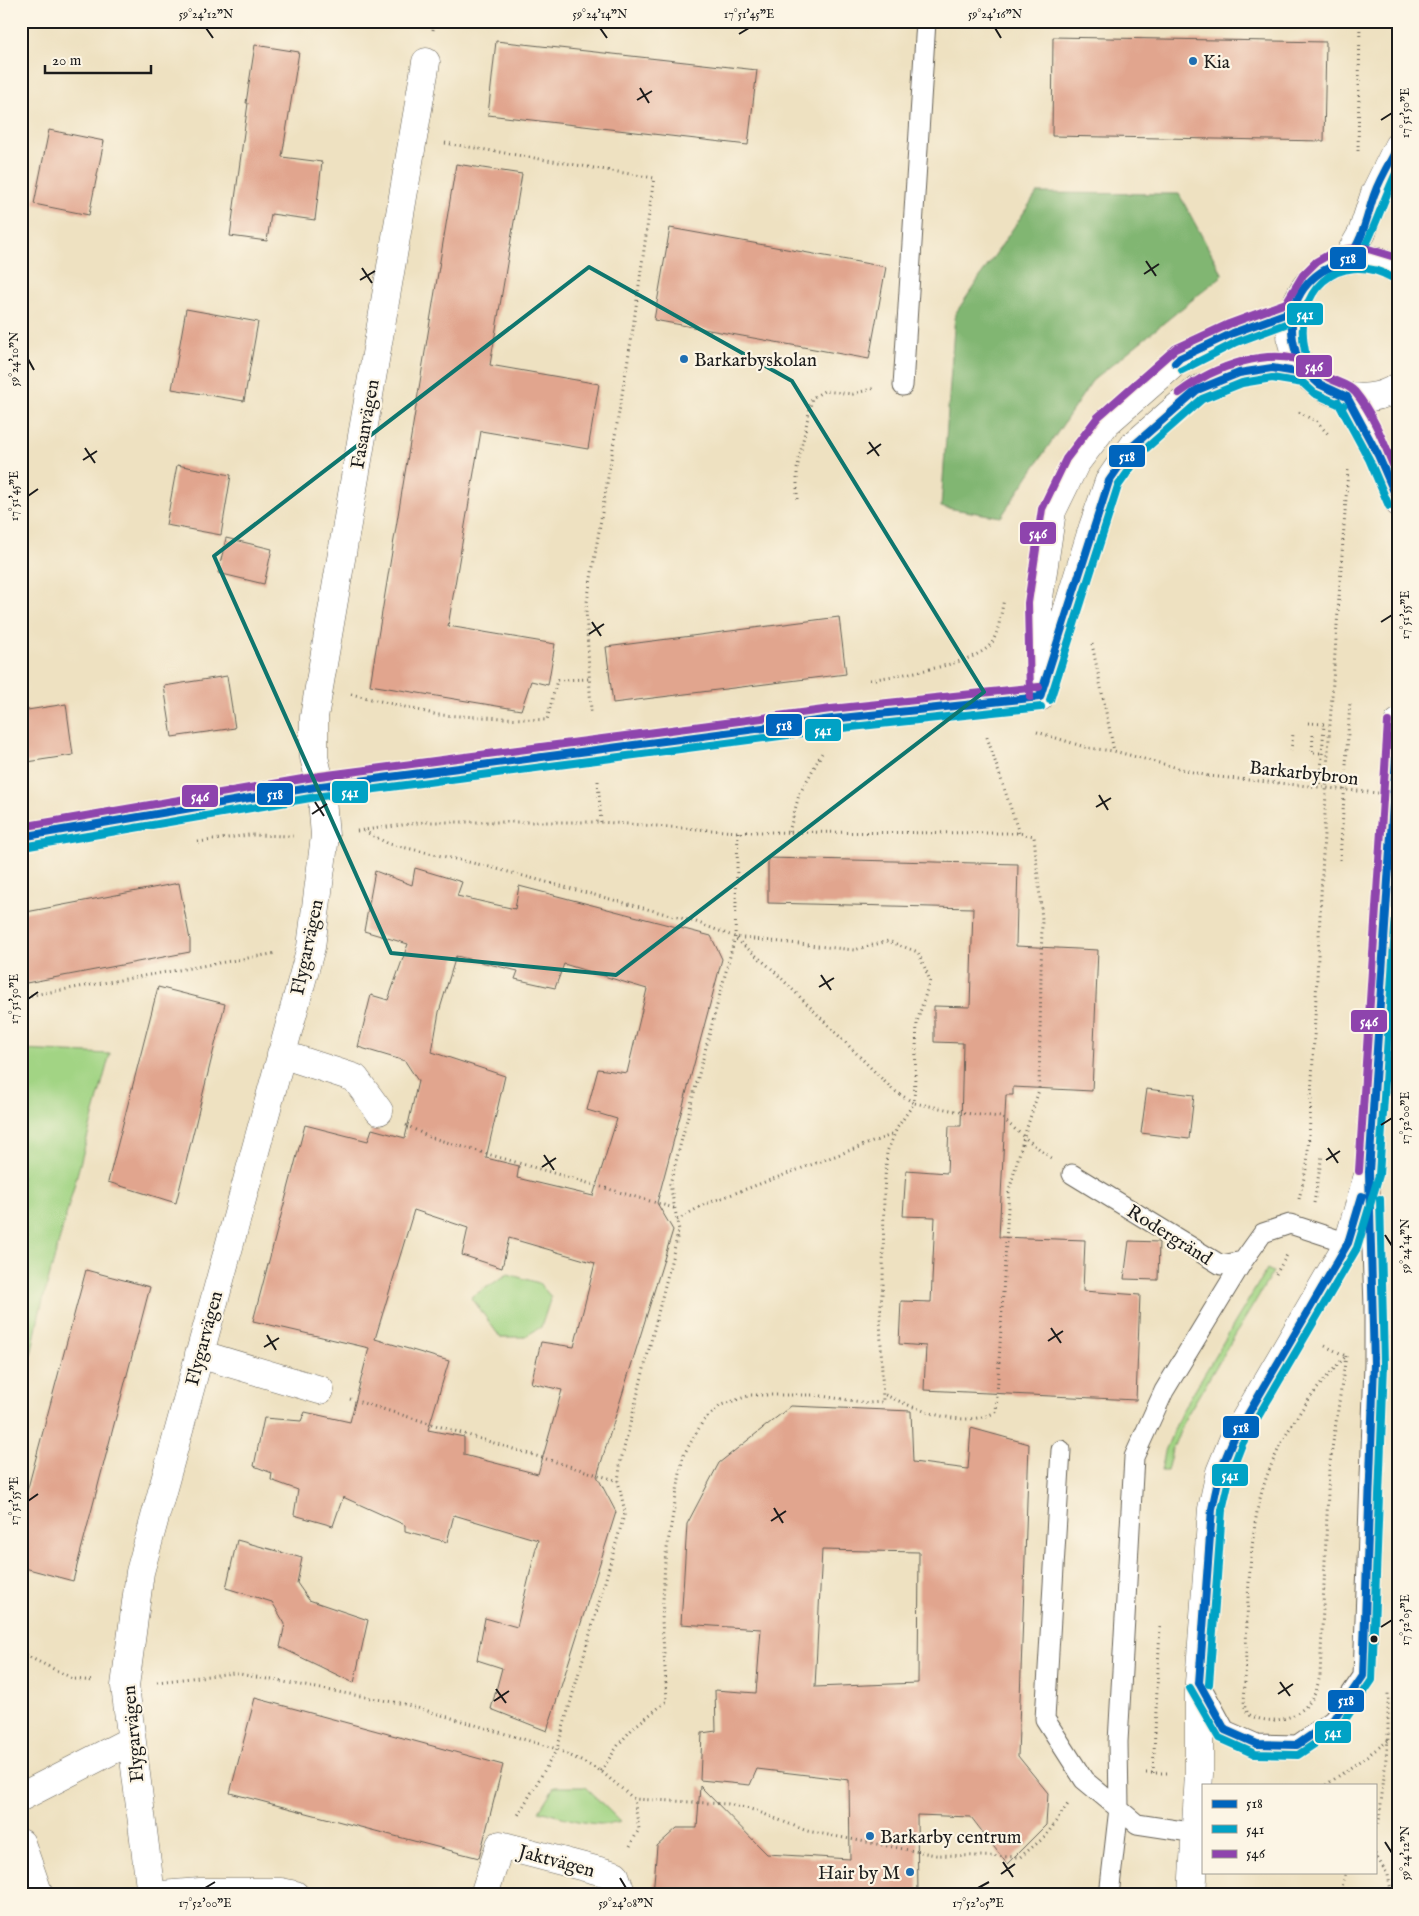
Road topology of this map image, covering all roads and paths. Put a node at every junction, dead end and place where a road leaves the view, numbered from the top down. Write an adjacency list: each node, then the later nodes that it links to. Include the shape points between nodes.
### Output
1 (926, 21): 11 (lane)
2 (1360, 21): 6 (path)
3 (426, 62): 4 (street, Fasanvägen)
4 (413, 137): 21 (path, via 654,178 632,335 586,608); 41 (street, Fasanvägen, via 314,717 314,756)
5 (1398, 146): 7 (street, via 1375,192 1362,233)
6 (1358, 154)
7 (1347, 259): 8 (street, via 1368,258); 9 (street, via 1329,265 1312,277 1300,292)
8 (1398, 269)
9 (1292, 311): 10 (street, via 1293,346); 24 (street, via 1180,358 1106,423 1074,464 1052,511 1038,604)
10 (1308, 374): 13 (street, via 1319,384); 24 (street, via 1272,368 1239,373 1197,390 1134,445 1109,481)
11 (903, 386): 17 (path, via 853,394 824,390 812,398 797,469)
12 (1398, 387): 13 (street, via 1377,396)
13 (1347, 397): 18 (street, via 1378,455)
14 (1291, 406): 15 (path, via 1317,422)
15 (1334, 440)
16 (1348, 466): 28 (path)
17 (797, 498)
18 (1398, 502)
19 (1005, 595): 22 (path, via 991,643 983,650 953,664)
20 (1092, 642): 37 (path)
21 (590, 679): 23 (path, via 557,680 547,720 438,715); 26 (path)
22 (868, 680)
23 (345, 693)
24 (1040, 697): 41 (street, via 832,719)
25 (1350, 702): 52 (path)
26 (591, 712)
27 (1398, 723): 61 (street)
28 (1330, 724): 38 (path); 39 (path, via 1308,723 1324,724)
29 (1031, 733): 37 (path, Barkarbybron, via 1040,732 1088,748)
30 (1293, 734): 35 (path)
31 (996, 736): 33 (path)
32 (1314, 736): 39 (path, via 1312,753)
33 (987, 737): 34 (path); 48 (path)
34 (978, 738)
35 (1291, 751)
36 (831, 752): 47 (path, via 821,753 799,795)
37 (1114, 752): 42 (path, Barkarbybron, bridge, via 1208,776)
38 (1328, 752)
39 (1322, 753): 42 (path)
40 (597, 776): 44 (path)
41 (321, 786): 49 (street, Flygarvägen); 50 (street)
42 (1320, 787): 43 (path, Barkarbybron, bridge)
43 (1398, 795)
44 (602, 822): 45 (path, via 425,822); 46 (path)
45 (363, 830): 49 (path); 53 (path, via 389,844 667,914)
46 (738, 832): 47 (path); 53 (path)
47 (789, 832): 48 (path)
48 (1020, 833): 60 (path, via 1034,836 1042,918 1039,1090)
49 (325, 836): 51 (path, via 250,835); 54 (street, Flygarvägen)
50 (21, 837)
51 (192, 843)
52 (1340, 860)
53 (735, 937): 57 (path, via 772,969 893,1090); 57 (path, via 854,950 888,942 918,952 930,980 918,1022); 63 (path, via 670,1184)
54 (310, 947): 55 (path); 56 (street, Flygarvägen)
55 (21, 996)
56 (281, 1054): 58 (street, via 355,1078); 68 (street, Flygarvägen)
57 (914, 1103): 59 (path); 60 (path, via 1000,1117)
58 (379, 1111): 63 (path, via 429,1137)
59 (895, 1134): 64 (path, via 703,1205); 72 (path, via 887,1152 884,1191 880,1315)
60 (1024, 1137): 62 (path); 72 (path, via 1009,1190 996,1412 984,1418 954,1418 919,1410)
61 (1369, 1172): 65 (street); 77 (lane, via 1374,1364 1363,1676 1333,1720 1298,1746 1257,1744 1225,1730)
62 (1072, 1174): 66 (lane, Rodergränd, via 1221,1265)
63 (674, 1208): 64 (path)
64 (677, 1220): 74 (path, via 679,1230)
65 (1348, 1243): 66 (lane, via 1290,1224 1263,1234); 77 (street, via 1233,1440 1220,1472 1212,1509)
66 (1243, 1261): 89 (lane, via 1164,1391 1134,1457 1118,1742)
67 (1323, 1345): 69 (path)
68 (199, 1354): 71 (street); 79 (street, Flygarvägen, via 140,1572)
69 (1346, 1356): 69 (path, via 1293,1422 1272,1464 1258,1511 1248,1609 1244,1705 1248,1714 1262,1721 1293,1716 1314,1696 1320,1676 1330,1469); 70 (path)
70 (1353, 1360)
71 (320, 1390): 74 (path)
72 (883, 1394): 83 (path, via 883,1402 868,1403 815,1395 751,1395 721,1405 703,1420 683,1456 666,1560 662,1621 667,1701 634,1727)
73 (1061, 1450): 89 (lane, via 1044,1719 1084,1780)
74 (618, 1481): 82 (path, via 625,1512)
75 (1160, 1627): 84 (path)
76 (21, 1653): 79 (path, via 74,1678)
77 (1199, 1683): 91 (street)
78 (1388, 1685): 80 (path)
79 (125, 1686): 81 (street, Flygarvägen); 82 (path, via 234,1673 404,1704)
80 (1388, 1740): 85 (path); 90 (path)
81 (130, 1741): 86 (street); 98 (street, Flygarvägen)
82 (557, 1749): 83 (path); 93 (path)
83 (601, 1771): 87 (path)
84 (1153, 1773)
85 (1327, 1784)
86 (21, 1797)
87 (634, 1799): 88 (path, via 728,1804 754,1810 807,1831 936,1855 982,1857 1020,1857 1046,1837); 96 (path, via 639,1829)
88 (1064, 1808)
89 (1119, 1808): 91 (lane, via 1137,1824); 102 (lane)
90 (1376, 1826)
91 (1196, 1834): 103 (street)
92 (21, 1843): 97 (street)
93 (500, 1845): 96 (street, Jaktvägen); 101 (street, Jaktvägen)
94 (1376, 1856): 105 (path, via 1388,1875)
95 (1345, 1874): 104 (path)
96 (618, 1885)
97 (39, 1895)
98 (151, 1895)
99 (162, 1895): 100 (street, via 200,1892)
100 (294, 1895)
101 (484, 1895)
102 (1109, 1895)
103 (1192, 1895)
104 (1340, 1895)
105 (1392, 1895)

